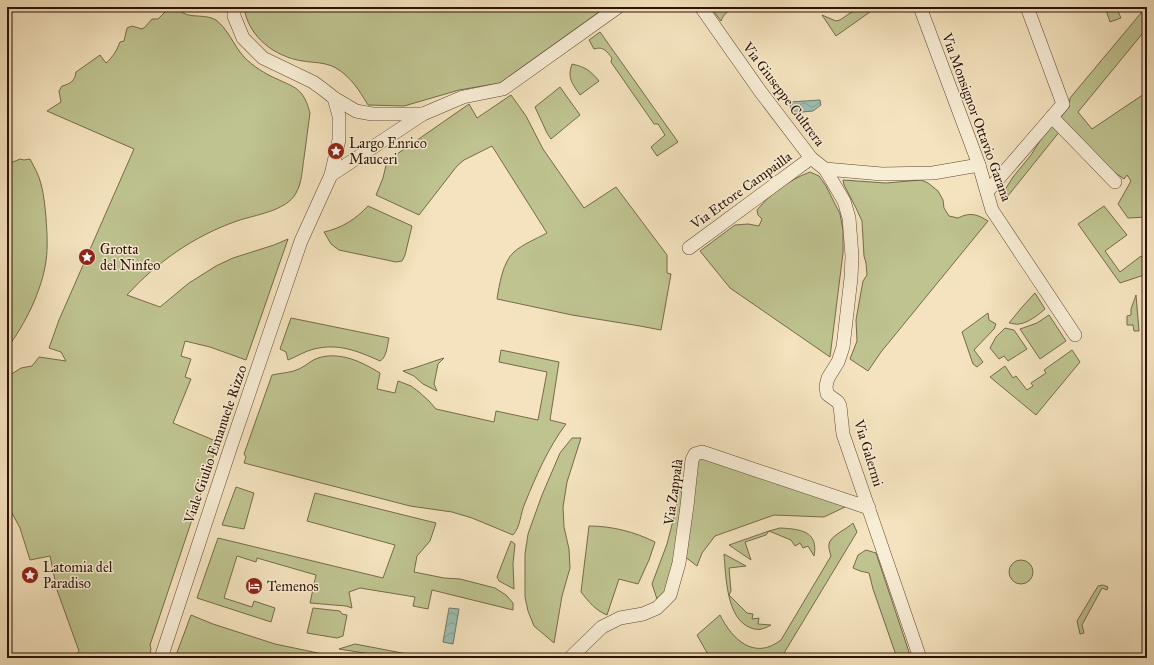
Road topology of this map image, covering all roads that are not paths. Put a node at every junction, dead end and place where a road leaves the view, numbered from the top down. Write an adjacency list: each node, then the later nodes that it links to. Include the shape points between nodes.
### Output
1 (234, 7): 6 (street, via 234,16 243,38 263,58 300,76)
2 (618, 7): 7 (street, via 503,89 463,97)
3 (701, 7): 9 (street, Via Giuseppe Cultrera)
4 (920, 7): 10 (street, Via Monsignor Ottavio Garana)
5 (1027, 7): 8 (street, via 1063,104)
6 (334, 98): 7 (street, via 356,111 372,114); 12 (street, Viale Giulio Emanuele Rizzo, via 339,116 339,140)
7 (423, 114): 12 (street)
8 (1052, 116): 13 (street); 14 (street)
9 (811, 158): 11 (street, Via Giuseppe Cultrera); 15 (street, Via Ettore Campailla)
10 (979, 165): 11 (street, via 933,173 882,174); 14 (street, Via Monsignor Ottavio Garana)
11 (825, 169): 17 (street, Via Galermi, via 844,201 851,233 852,256 843,347 838,362 828,378 827,394 840,406 843,434)
12 (331, 175): 18 (street, Viale Giulio Emanuele Rizzo, via 301,241)
13 (1115, 182)
14 (987, 192): 16 (street, Via Monsignor Ottavio Garana, via 992,210)
15 (689, 248)
16 (1075, 335)
17 (869, 508): 19 (street, Via Zappalà, via 702,452 695,454 692,460 679,563 670,595 657,608 620,618 602,627); 20 (street, Via Galermi)
18 (161, 658)
19 (570, 658)
20 (920, 658)

